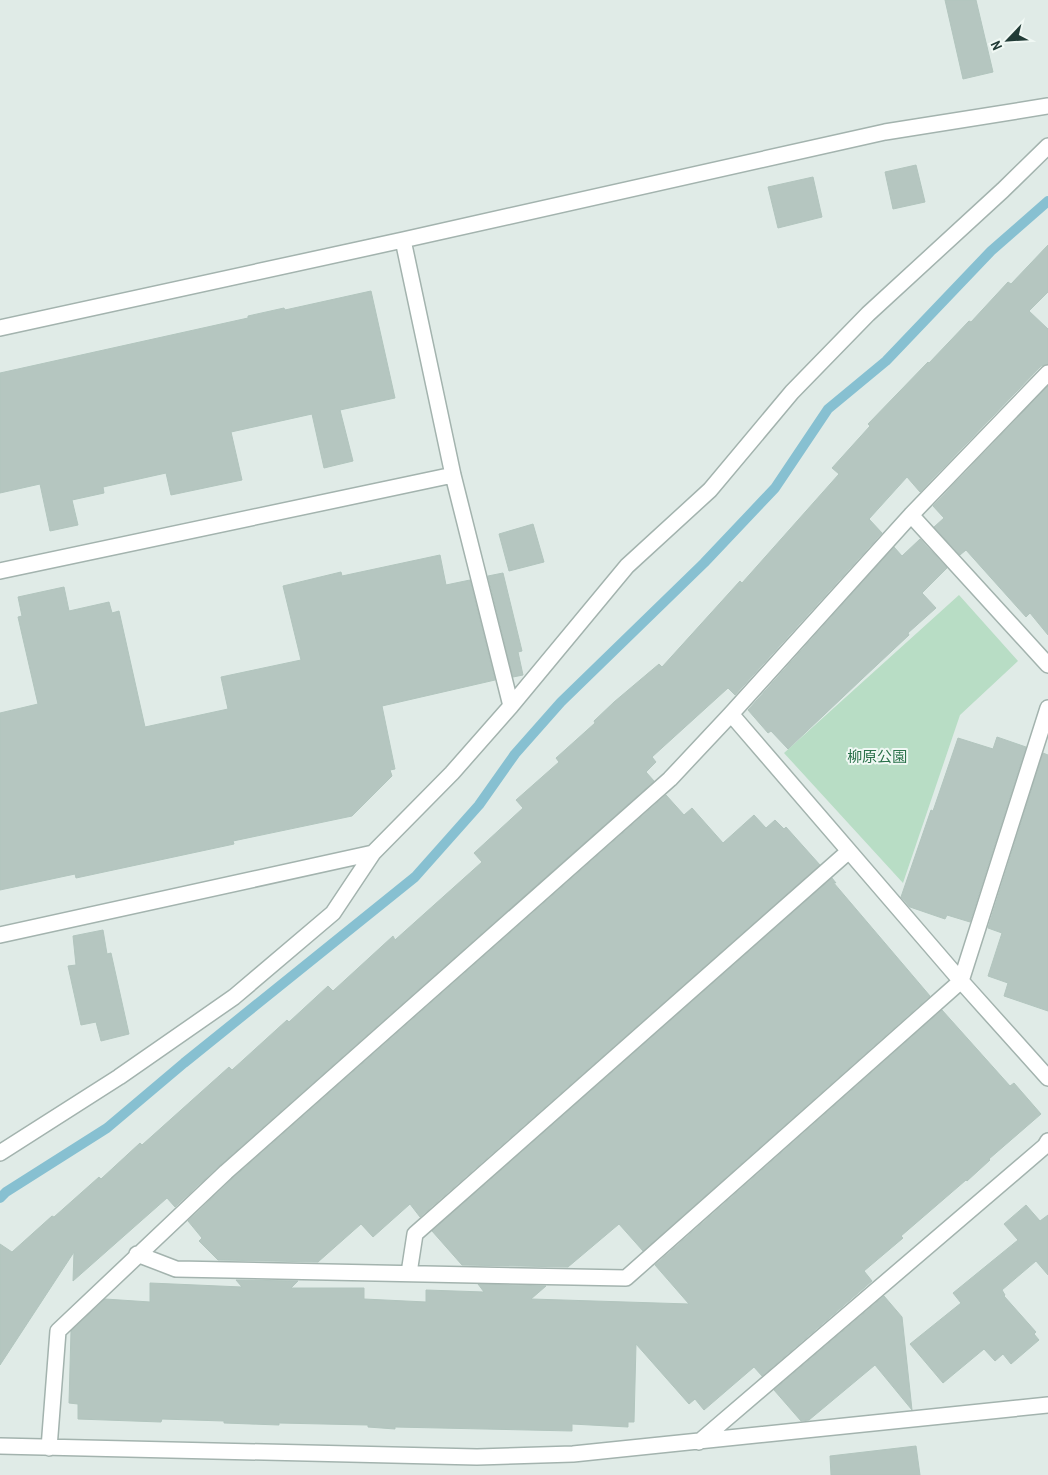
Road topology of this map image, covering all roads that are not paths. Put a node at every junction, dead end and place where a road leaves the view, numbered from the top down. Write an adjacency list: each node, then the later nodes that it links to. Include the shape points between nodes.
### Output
1 (1048, 106): 3 (street, via 885,132)
2 (1048, 146): 10 (street, via 868,314 792,392 710,490 627,566)
3 (403, 240): 4 (street); 6 (street)
4 (0, 328)
5 (1048, 373): 7 (street)
6 (453, 475): 8 (street); 10 (street)
7 (911, 515): 9 (street); 12 (street)
8 (0, 571)
9 (1048, 664)
10 (511, 706): 14 (street, via 452,773)
11 (1048, 708): 16 (street)
12 (731, 714): 13 (street); 20 (street, via 670,778)
13 (849, 851): 16 (street); 21 (street, via 415,1234)
14 (373, 853): 15 (street); 19 (street, via 333,913 234,996 119,1078)
15 (0, 935)
16 (961, 981): 17 (street); 21 (street, via 626,1278)
17 (1048, 1078)
18 (1048, 1141): 23 (street)
19 (0, 1153)
20 (137, 1254): 21 (street, via 176,1269); 25 (street, via 58,1331)
21 (409, 1273)
22 (1048, 1405): 23 (street)
23 (699, 1442): 25 (street, via 573,1454 477,1457)
24 (0, 1446): 25 (street)
25 (49, 1448)

